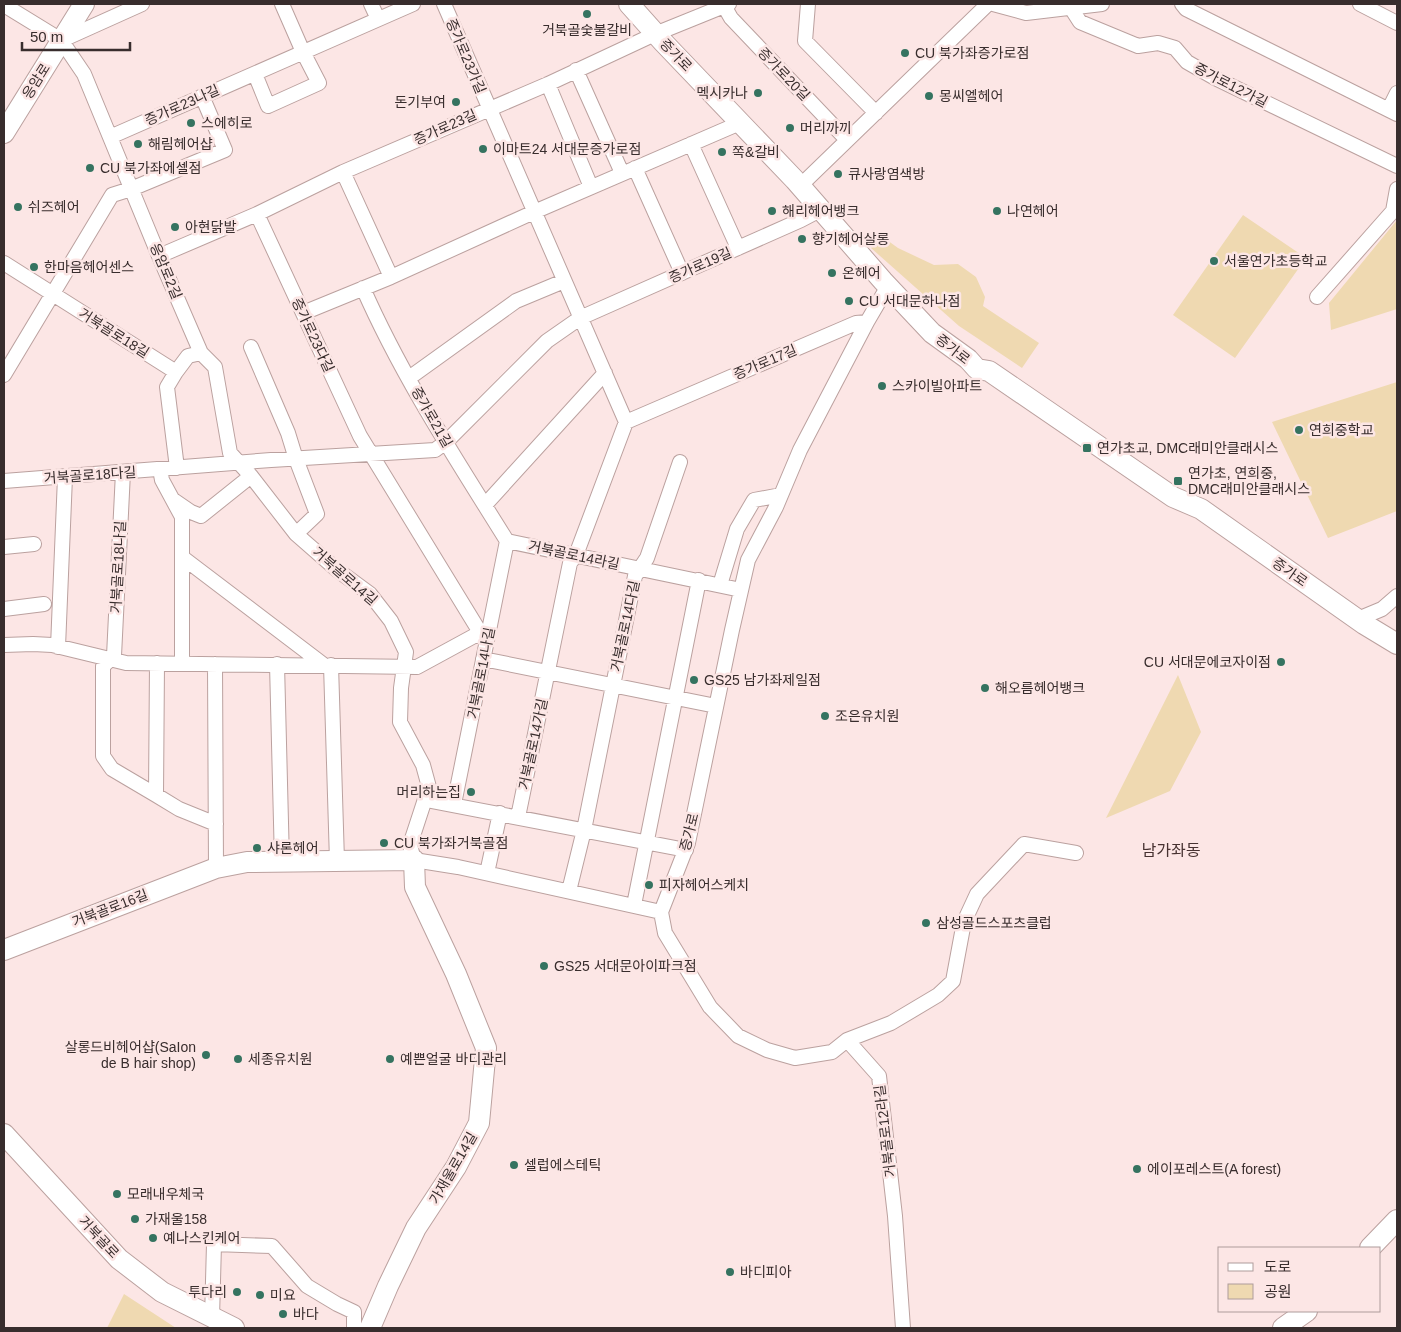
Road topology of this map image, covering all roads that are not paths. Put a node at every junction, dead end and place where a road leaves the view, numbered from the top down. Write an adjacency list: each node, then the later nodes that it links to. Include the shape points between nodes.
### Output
1 (84, 4): 20 (main road, 응암로)
2 (142, 4): 20 (street)
3 (282, 4): 21 (street)
4 (371, 4): 17 (street)
5 (413, 4): 17 (street, 증가로23나길)
6 (444, 4): 27 (street, 증가로23가길)
7 (629, 4): 19 (main road, 증가로)
8 (725, 4): 19 (street, 증가로23길); 33 (street, 증가로20길, via 731,18)
9 (808, 4): 29 (street, via 805,41)
10 (988, 4): 29 (street)
11 (993, 4): 16 (street, via 1026,13)
12 (1102, 4): 16 (street)
13 (1182, 4): 28 (street, via 1186,9)
14 (1360, 4): 18 (street)
15 (4, 5): 20 (street)
16 (1071, 8): 35 (street, 증가로12가길, via 1080,22 1138,46 1158,44 1174,48 1187,62 1215,78)
17 (378, 19): 21 (street, 증가로23나길)
18 (1397, 23)
19 (655, 34): 22 (street, 증가로23길); 30 (main road, 증가로)
20 (61, 40): 31 (main road, 응암로); 32 (street, 응암로2길, via 84,74)
21 (303, 52): 23 (street, 증가로23나길); 23 (street, via 319,82 268,106)
22 (576, 70): 24 (street, 증가로23길); 36 (street)
23 (255, 74): 26 (street, 증가로23나길)
24 (548, 84): 27 (street, 증가로23길); 39 (street)
25 (1397, 93): 28 (street)
26 (202, 96): 32 (street, 증가로23나길); 40 (street, via 225,150)
27 (488, 108): 37 (street, 증가로23길); 44 (street)
28 (1393, 112)
29 (876, 113): 33 (street)
30 (740, 123): 34 (street); 38 (main road, 증가로)
31 (4, 133)
32 (110, 137): 40 (street, 응암로2길)
33 (848, 140): 38 (street)
34 (691, 144): 36 (street); 46 (street)
35 (1397, 166)
36 (629, 171): 39 (street); 49 (street)
37 (343, 172): 45 (street, 증가로23길); 50 (street)
38 (800, 186): 42 (main road, 증가로)
39 (591, 187): 44 (street)
40 (131, 189): 47 (street, 응암로2길); 54 (street, via 112,195)
41 (1397, 189): 43 (street)
42 (820, 210): 46 (street, 증가로19길); 52 (main road, 증가로)
43 (1395, 210): 55 (street)
44 (534, 212): 50 (street); 51 (street)
45 (257, 214): 47 (street, 증가로23길); 56 (street, 증가로23다길)
46 (738, 248): 49 (street, 증가로19길)
47 (159, 256): 60 (street, 응암로2길)
48 (4, 263): 54 (street)
49 (682, 273): 57 (street, 증가로19길)
50 (390, 277): 53 (street)
51 (564, 281): 57 (street); 64 (street, via 516,301)
52 (888, 286): 58 (street); 93 (main road, 증가로, via 932,333 977,369 989,371 1173,497 1201,509)
53 (363, 288): 56 (street); 64 (street, 증가로21길, via 380,327)
54 (53, 294): 61 (street, 거북골로18길); 63 (street)
55 (1317, 297)
56 (303, 313): 67 (street, 증가로23다길)
57 (580, 318): 62 (street); 66 (street, via 547,341)
58 (867, 322): 65 (street, 증가로17길, via 856,323); 77 (street, 증가로, via 800,450)
59 (251, 347): 68 (street)
60 (201, 353): 61 (street, via 188,356); 70 (street, 거북골로14길, via 215,368 230,453)
61 (176, 372): 71 (street, via 167,387)
62 (605, 373): 65 (street); 79 (street)
63 (4, 375)
64 (409, 378): 66 (street, 증가로21길)
65 (626, 422): 84 (street)
66 (446, 442): 67 (street, via 435,450); 79 (street, 증가로21길)
67 (371, 455): 68 (street); 94 (street, 증가로23다길, via 478,629)
68 (296, 459): 70 (street, 거북골로18다길); 80 (street, via 317,514)
69 (680, 462): 86 (street, via 647,558)
70 (240, 463): 71 (street, 거북골로18다길); 74 (street, 거북골로14길)
71 (177, 468): 72 (street, 거북골로18다길)
72 (160, 469): 73 (street, 거북골로18다길); 78 (street)
73 (123, 472): 75 (street, 거북골로18다길); 99 (street, 거북골로18나길, via 114,656)
74 (251, 476): 78 (street, via 201,516); 80 (street, 거북골로14길)
75 (65, 477): 76 (street, 거북골로18다길); 97 (street)
76 (4, 482)
77 (781, 495): 88 (street, via 754,500 737,528); 89 (street, 증가로, via 748,560)
78 (172, 499): 85 (street, via 182,517)
79 (484, 505): 81 (street, 증가로21길)
80 (296, 534): 105 (street, 거북골로14길, via 370,594 391,621 406,652)
81 (507, 541): 84 (street, 거북골로14라길); 94 (street, 거북골로14나길)
82 (34, 544): 83 (street)
83 (4, 547)
84 (576, 555): 86 (street, 거북골로14라길); 106 (street, via 570,563)
85 (182, 557): 101 (street); 104 (street)
86 (640, 568): 87 (street, 거북골로14라길); 107 (street, 거북골로14다길, via 634,576)
87 (699, 580): 88 (street, 거북골로14라길); 108 (street)
88 (720, 585): 89 (street, 거북골로14라길)
89 (741, 590): 109 (street, 증가로)
90 (1397, 596): 93 (street, via 1382,609)
91 (44, 604): 92 (street)
92 (4, 609)
93 (1358, 619): 95 (main road, 증가로)
94 (488, 636): 98 (street, 거북골로14나길); 105 (street, via 474,636 417,667)
95 (1397, 644)
96 (4, 645): 97 (street)
97 (58, 647): 99 (street)
98 (483, 659): 106 (street, 거북골로14다길); 112 (street, 거북골로14나길)
99 (110, 660): 100 (street); 110 (street, 거북골로18나길, via 103,666 102,756 112,769)
100 (157, 663): 101 (street); 110 (street)
101 (182, 664): 102 (street)
102 (215, 664): 103 (street); 115 (street)
103 (277, 664): 104 (street); 122 (street)
104 (327, 665): 105 (street); 121 (street)
105 (405, 667): 111 (street, 거북골로14길, via 400,722 423,765 429,787)
106 (548, 671): 107 (street, 거북골로14다길); 114 (street, 거북골로14가길)
107 (612, 684): 108 (street, 거북골로14다길); 116 (street)
108 (676, 697): 109 (street, 거북골로14다길); 117 (street)
109 (716, 706): 118 (street, 증가로)
110 (156, 795): 115 (street, 거북골로18나길, via 179,809)
111 (426, 800): 112 (street); 120 (street, 거북골로14길, via 410,845)
112 (454, 804): 113 (street)
113 (500, 813): 114 (street); 124 (street)
114 (518, 816): 116 (street)
115 (216, 824): 123 (street)
116 (584, 830): 117 (street); 125 (street)
117 (647, 842): 118 (street); 126 (street)
118 (686, 850): 127 (street, 증가로)
119 (1076, 853): 129 (street, via 1024,844 977,894 964,922 953,981 938,995 891,1023)
120 (414, 860): 121 (main road, 거북골로16길); 124 (street); 137 (main road, 가재울로14길, via 415,886 486,1048 479,1123 456,1167 416,1228)
121 (337, 861): 122 (main road, 거북골로16길)
122 (282, 862): 123 (main road, 거북골로16길, via 247,862)
123 (216, 868): 128 (main road, 거북골로16길)
124 (487, 873): 125 (street)
125 (570, 891): 126 (street)
126 (634, 905): 127 (street)
127 (662, 912): 129 (street, via 665,933 710,1007 738,1036 767,1050 795,1058 832,1052)
128 (4, 950)
129 (848, 1040): 138 (street, 거북골로12라길, via 879,1076)
130 (4, 1134): 134 (main road, 거북골로, via 119,1259 162,1292)
131 (1397, 1220): 132 (main road)
132 (1371, 1247)
133 (1306, 1312): 139 (main road)
134 (212, 1318): 135 (main road, 거북골로); 136 (street, via 214,1244 272,1246 307,1286 354,1312)
135 (234, 1328)
136 (354, 1328)
137 (370, 1328)
138 (904, 1328)
139 (1283, 1328)

